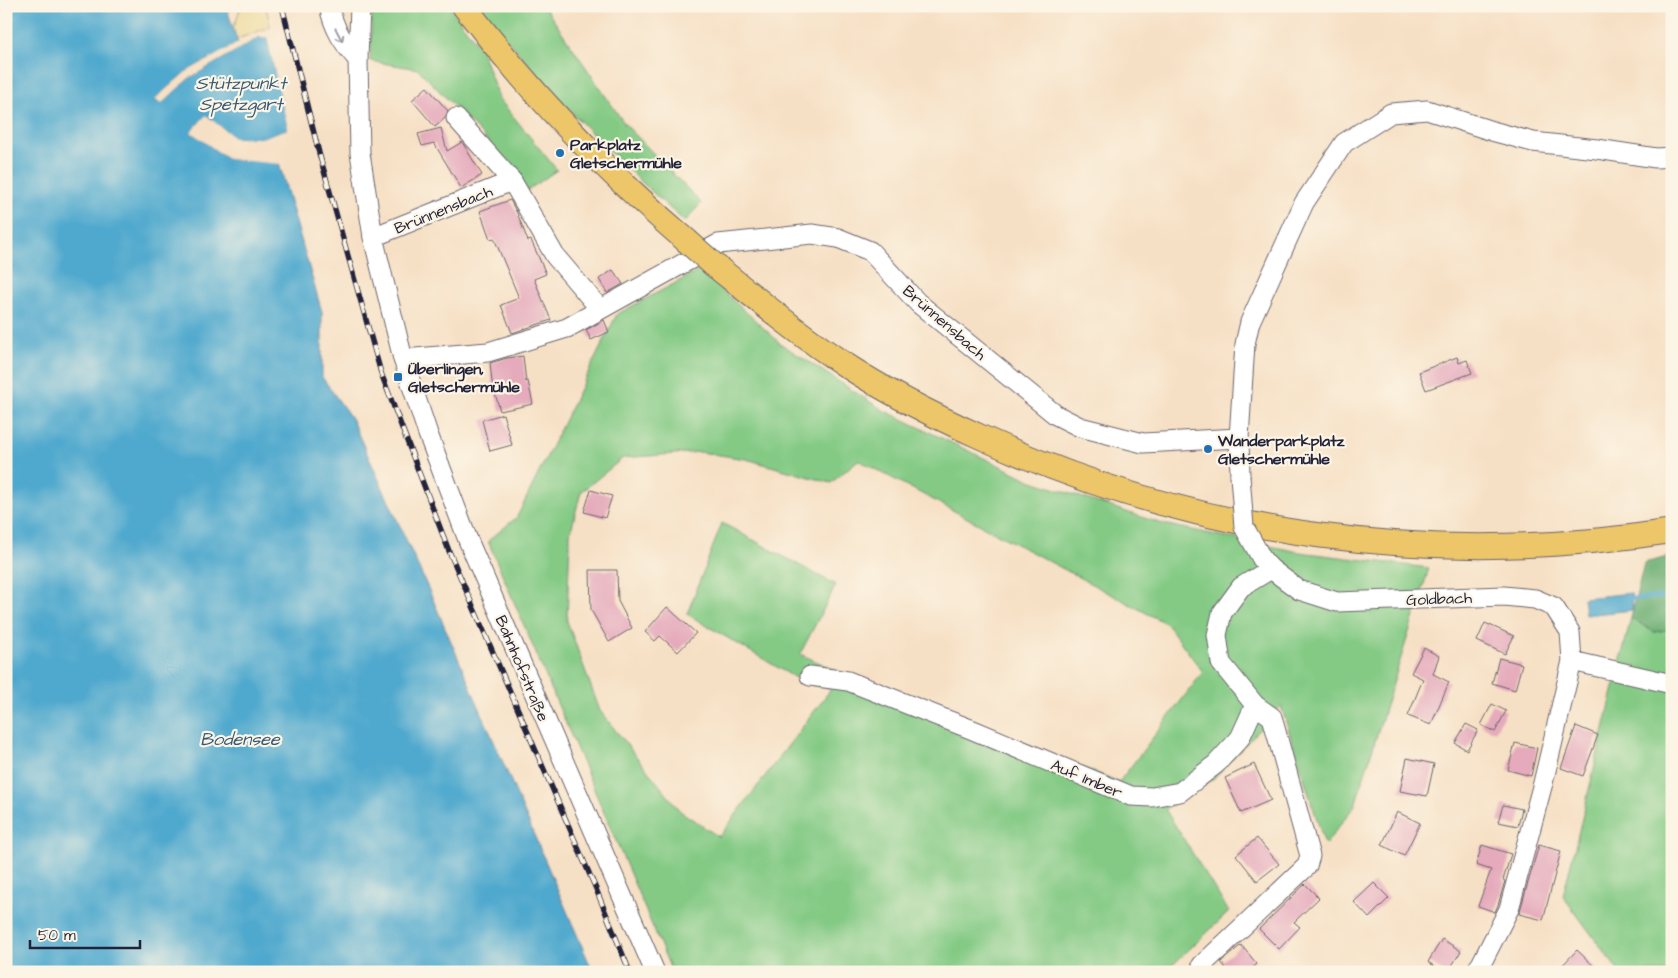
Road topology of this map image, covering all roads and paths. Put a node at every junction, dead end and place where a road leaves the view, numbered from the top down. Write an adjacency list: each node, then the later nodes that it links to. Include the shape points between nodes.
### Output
1 (329, 6): 4 (street, one-way to 4, via 332,22)
2 (360, 6): 4 (street, Bahnhofstraße)
3 (464, 6): 12 (main road, bridge, via 495,47 552,111 657,216 713,264 844,364 898,396 1013,452 1132,496 1256,526 1318,536 1382,543 1509,547)
4 (358, 60): 8 (street, Bahnhofstraße, via 360,154)
5 (456, 118): 7 (street, Brünnensbach)
6 (1672, 157): 11 (street, via 1656,158 1533,142 1427,110 1391,113 1344,143 1304,203 1250,322 1245,344)
7 (512, 180): 8 (street, Brünnensbach); 9 (street, Brünnensbach, via 555,256)
8 (373, 237): 10 (street, Bahnhofstraße)
9 (600, 309): 10 (street, Brünnensbach, via 567,328 488,352); 11 (street, Brünnensbach, via 718,244 812,234 838,238 870,251 918,302 1056,415 1080,427 1143,443)
10 (403, 359): 18 (street, Bahnhofstraße, via 468,540)
11 (1239, 438): 13 (street, bridge, via 1244,527)
12 (1672, 531)
13 (1266, 564): 14 (street, Goldbach, via 1299,590 1337,602 1504,596 1535,599 1554,607 1570,632); 17 (street, via 1241,587 1222,613 1217,635 1221,663)
14 (1572, 661): 16 (street); 20 (street, Goldbach, via 1509,910)
15 (810, 676): 17 (street, Auf Imber, via 848,681 1131,796 1152,798 1180,792 1216,764 1240,738)
16 (1672, 684)
17 (1255, 705): 19 (street, via 1272,717 1310,856 1307,866 1202,966)
18 (655, 972)
19 (1204, 972)
20 (1475, 972)

